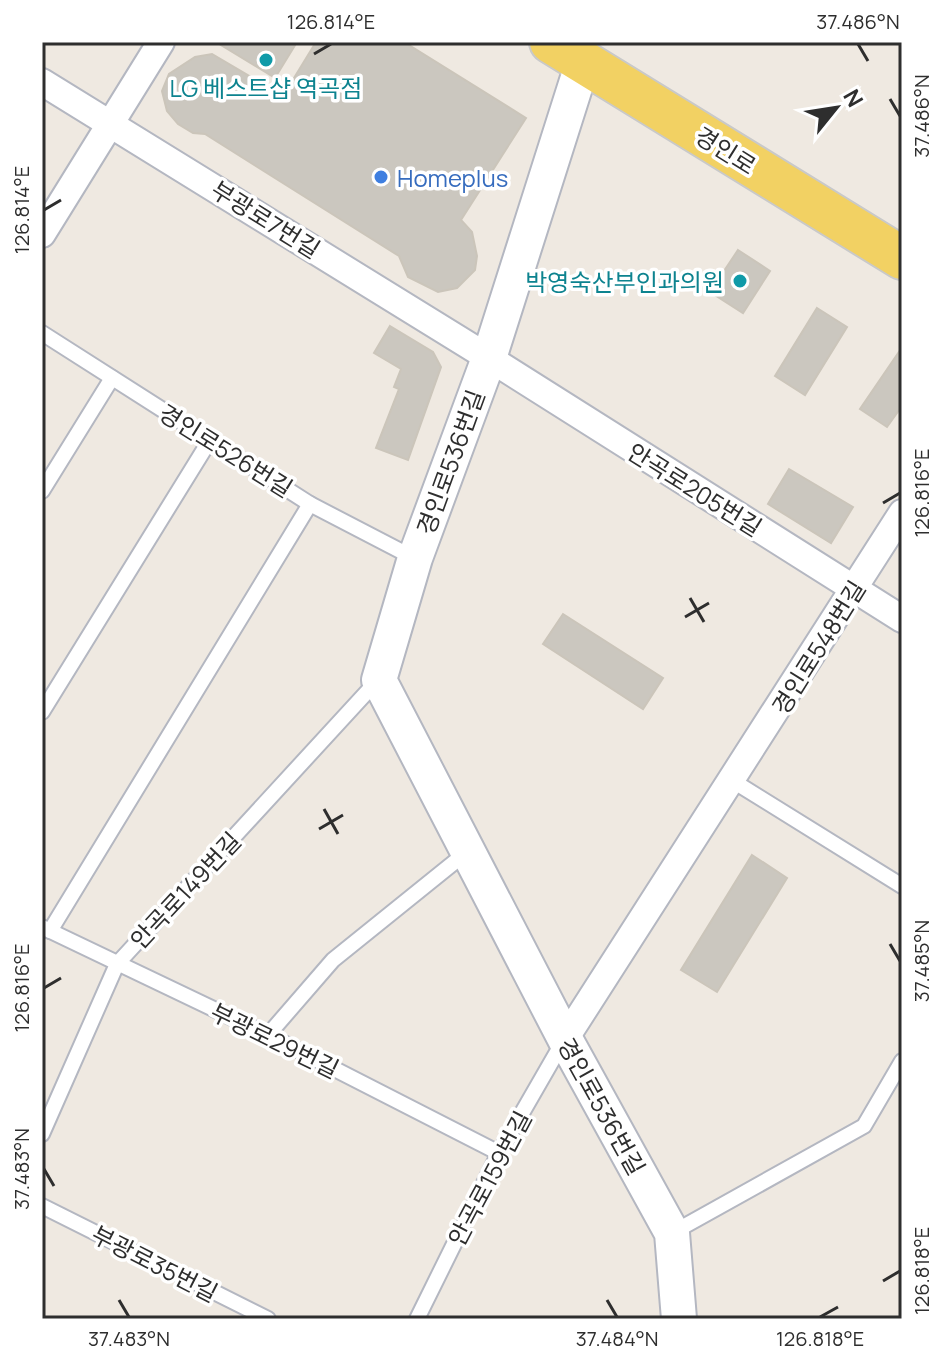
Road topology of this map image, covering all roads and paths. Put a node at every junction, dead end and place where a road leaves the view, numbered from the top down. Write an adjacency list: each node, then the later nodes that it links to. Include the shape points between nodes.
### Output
1 (161, 42): 4 (street)
2 (570, 49): 6 (main road, 경인로); 8 (street, 경인로536번길)
3 (42, 82): 4 (street, 부광로7번길)
4 (111, 124): 5 (street); 8 (street, 부광로7번길)
5 (42, 234)
6 (902, 258)
7 (42, 333): 9 (lane, 경인로526번길)
8 (489, 358): 14 (street, 경인로536번길); 15 (street, 안곡로205번길)
9 (112, 378): 10 (lane, 경인로526번길); 11 (lane)
10 (210, 440): 12 (lane, 경인로526번길); 18 (lane)
11 (42, 491)
12 (310, 504): 14 (lane, 경인로526번길); 22 (lane, 부광로29번길)
13 (902, 513): 15 (street, 경인로548번길)
14 (415, 558): 17 (street, 경인로536번길)
15 (854, 590): 16 (street, 안곡로205번길); 19 (street, 경인로548번길)
16 (902, 619)
17 (379, 680): 20 (street, 경인로536번길); 23 (lane, 안곡로149번길)
18 (42, 712)
19 (733, 781): 21 (lane); 25 (street, 경인로548번길)
20 (469, 850): 24 (lane, via 333,960); 25 (street, 경인로536번길)
21 (902, 886)
22 (46, 929): 23 (lane, 부광로29번길)
23 (117, 964): 24 (lane, 부광로29번길); 27 (lane, 안곡로149번길)
24 (268, 1035): 28 (lane, 부광로29번길)
25 (565, 1039): 28 (lane, 안곡로159번길); 30 (street, 경인로536번길)
26 (902, 1061): 30 (lane, via 864,1126)
27 (42, 1134)
28 (499, 1153): 32 (lane, 안곡로159번길)
29 (42, 1206): 31 (lane, 부광로35번길)
30 (672, 1233): 33 (street, 경인로536번길)
31 (268, 1319)
32 (417, 1319)
33 (679, 1319)

